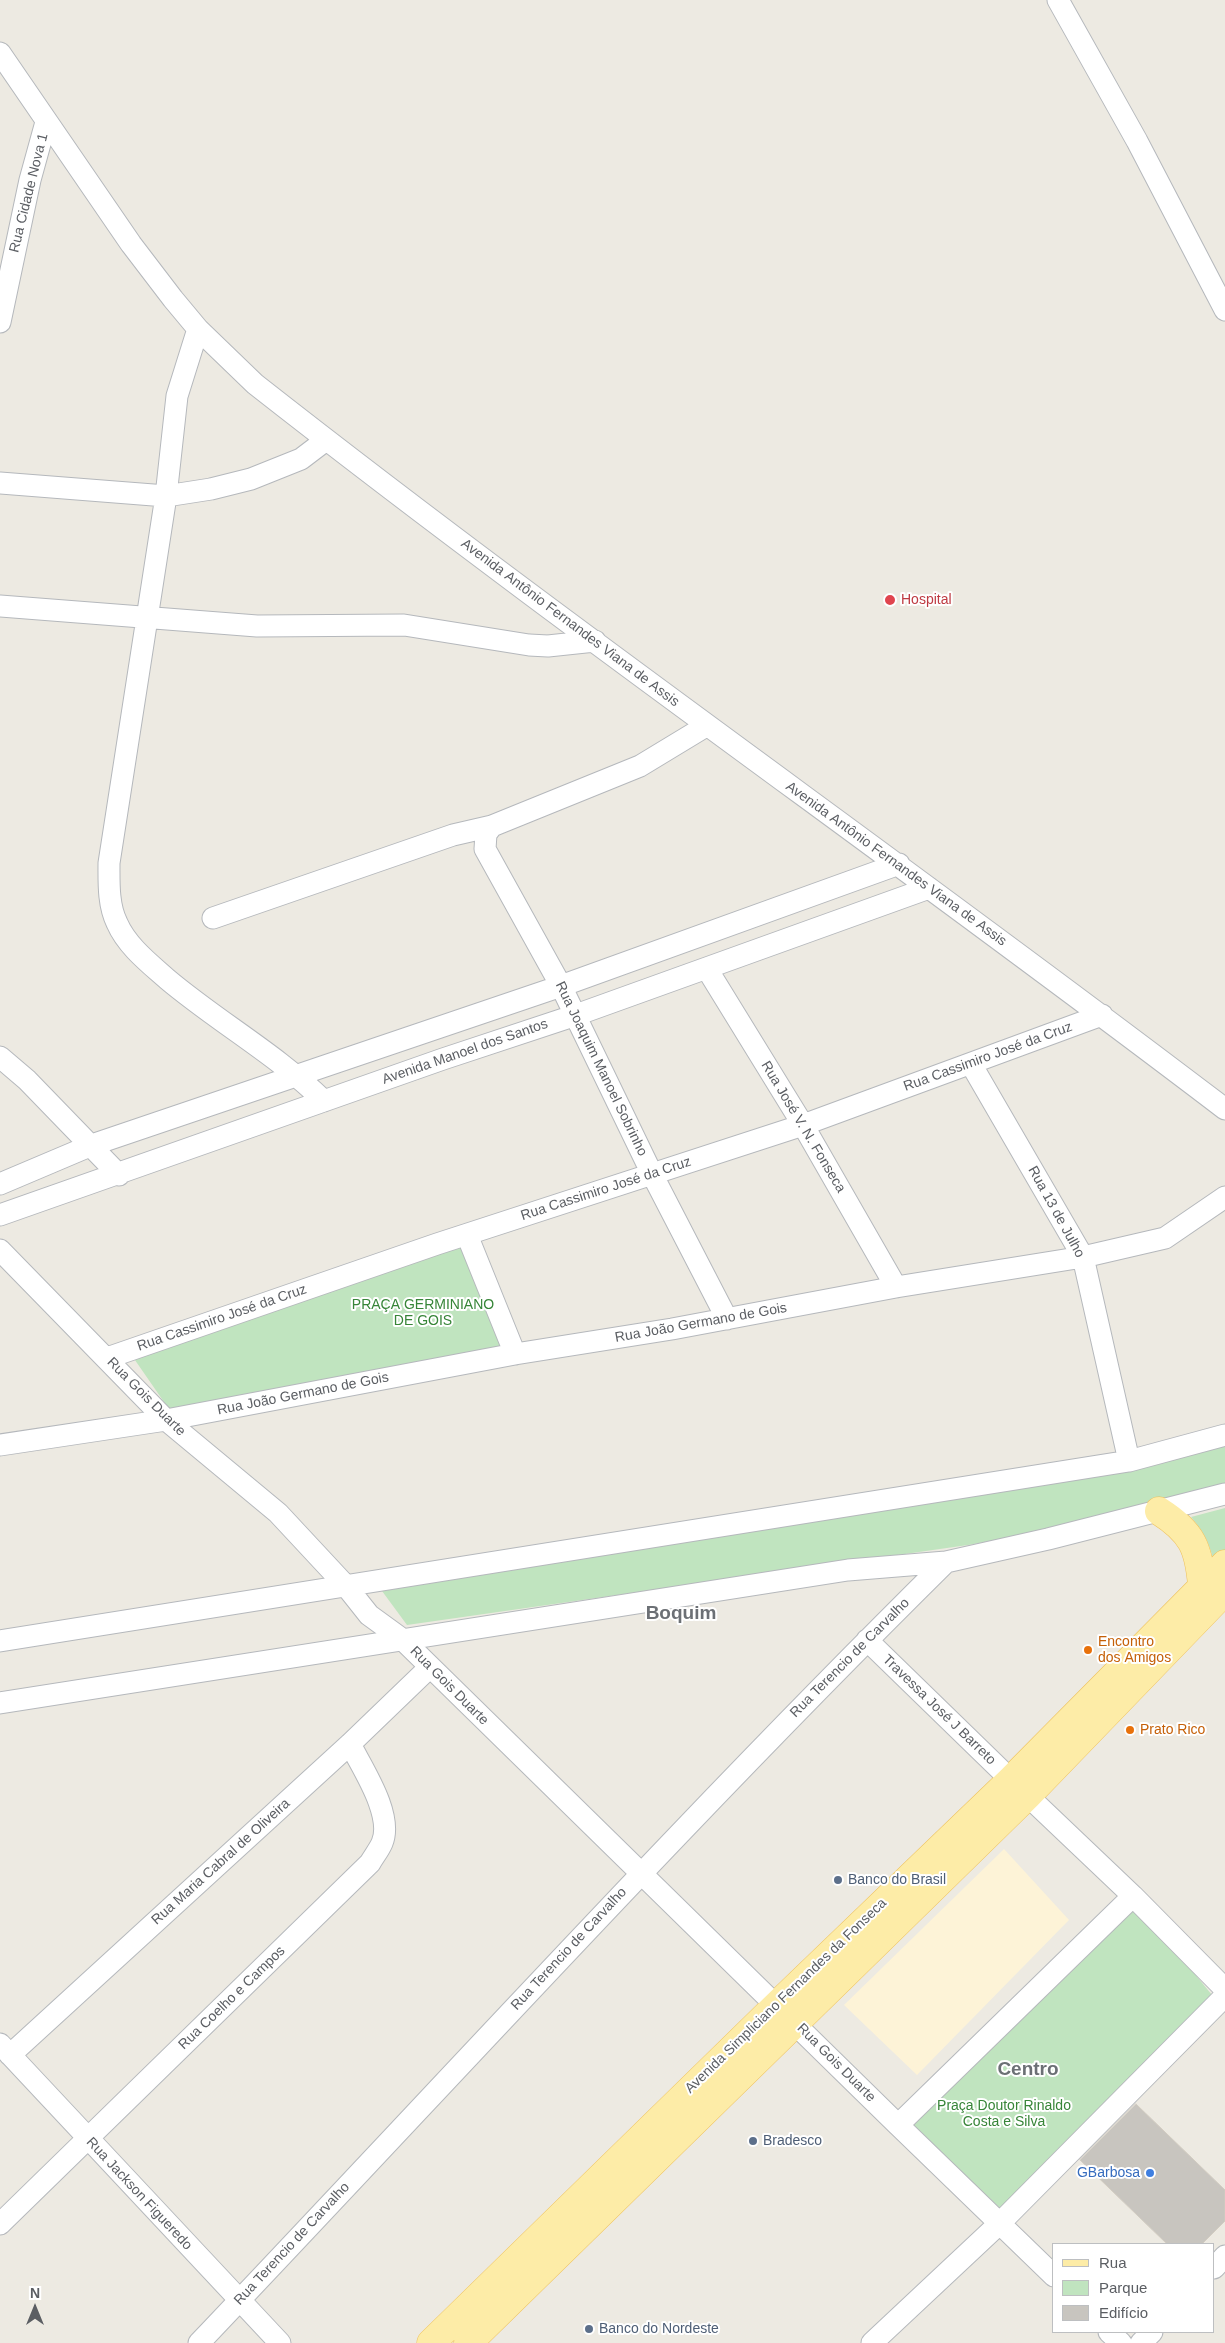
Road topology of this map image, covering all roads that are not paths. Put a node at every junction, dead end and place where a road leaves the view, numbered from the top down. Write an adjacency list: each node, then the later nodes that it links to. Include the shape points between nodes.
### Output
1 (1058, 0): 5 (street, via 1137,141)
2 (0, 53): 3 (street, Avenida Antônio Fernandes Viana de Assis)
3 (46, 122): 4 (street, Rua Cidade Nova 1); 7 (street, Avenida Antônio Fernandes Viana de Assis, via 131,244)
4 (2, 300): 6 (street, Rua Cidade Nova 1)
5 (1225, 310)
6 (0, 322)
7 (198, 329): 8 (street, Avenida Antônio Fernandes Viana de Assis, via 255,384); 10 (street, via 177,396)
8 (326, 440): 10 (street, via 301,459 251,479); 13 (street, Avenida Antônio Fernandes Viana de Assis)
9 (0, 483): 10 (street)
10 (166, 496): 12 (street)
11 (0, 606): 12 (street)
12 (146, 618): 13 (street, via 257,626 404,625 548,646); 25 (street, via 109,863 109,892 116,922 130,944 187,996)
13 (595, 641): 14 (street, Avenida Antônio Fernandes Viana de Assis)
14 (706, 726): 15 (street, via 640,766); 16 (street, Avenida Antônio Fernandes Viana de Assis)
15 (492, 826): 18 (street, via 453,835); 20 (street, Rua Joaquim Manoel Sobrinho, via 486,834 485,848)
16 (899, 864): 17 (street, Avenida Antônio Fernandes Viana de Assis); 20 (street)
17 (929, 888): 19 (street, Avenida Manoel dos Santos); 22 (street, Avenida Antônio Fernandes Viana de Assis)
18 (212, 918)
19 (707, 969): 21 (street, Avenida Manoel dos Santos); 28 (street, Rua José V. N. Fonseca)
20 (561, 986): 21 (street, Rua Joaquim Manoel Sobrinho); 25 (street)
21 (576, 1015): 26 (street, Avenida Manoel dos Santos); 30 (street, Rua Joaquim Manoel Sobrinho)
22 (1102, 1015): 24 (street, Rua Cassimiro José da Cruz); 27 (street, Avenida Antônio Fernandes Viana de Assis)
23 (0, 1057): 29 (street)
24 (971, 1064): 28 (street, Rua Cassimiro José da Cruz); 37 (street, Rua 13 de Julho)
25 (299, 1077): 26 (street); 29 (street)
26 (324, 1101): 31 (street, Avenida Manoel dos Santos)
27 (1225, 1108)
28 (803, 1125): 30 (street, Rua Cassimiro José da Cruz); 38 (street, Rua José V. N. Fonseca)
29 (92, 1145): 31 (street); 32 (street)
30 (652, 1174): 35 (street, Rua Cassimiro José da Cruz); 39 (street, Rua Joaquim Manoel Sobrinho)
31 (119, 1175): 34 (street, Avenida Manoel dos Santos)
32 (0, 1184)
33 (1225, 1197): 37 (street, Rua João Germano de Gois, via 1165,1238)
34 (0, 1215)
35 (467, 1235): 40 (street); 41 (street, Rua Cassimiro José da Cruz)
36 (0, 1250): 41 (street, Rua Gois Duarte)
37 (1084, 1257): 38 (street, Rua João Germano de Gois); 45 (street, Rua 13 de Julho)
38 (896, 1287): 39 (street, Rua João Germano de Gois)
39 (727, 1319): 40 (street, Rua João Germano de Gois)
40 (515, 1354): 42 (street, Rua João Germano de Gois)
41 (107, 1358): 42 (street, Rua Gois Duarte)
42 (166, 1420): 44 (street, Rua João Germano de Gois); 50 (street, Rua Gois Duarte, via 278,1513)
43 (1225, 1435): 45 (street)
44 (0, 1445)
45 (1129, 1461): 50 (street)
46 (1225, 1494): 47 (street)
47 (1159, 1511): 48 (street); 51 (main road, via 1178,1523 1192,1542)
48 (946, 1562): 52 (street, via 848,1570); 53 (street, Rua Terencio de Carvalho)
49 (1225, 1564): 51 (main road, Avenida Simpliciano Fernandes da Fonseca)
50 (346, 1586): 52 (street, Rua Gois Duarte, via 369,1615); 54 (street)
51 (1214, 1589): 58 (main road, Avenida Simpliciano Fernandes da Fonseca)
52 (402, 1639): 55 (street, Rua Gois Duarte); 56 (street)
53 (867, 1640): 58 (street, Travessa José J Barreto); 59 (street, Rua Terencio de Carvalho)
54 (0, 1641)
55 (430, 1667): 57 (street, Rua Maria Cabral de Oliveira); 59 (street, Rua Gois Duarte)
56 (0, 1703)
57 (350, 1744): 65 (street, Rua Maria Cabral de Oliveira); 67 (street, Rua Coelho e Campos, via 381,1806 383,1841 370,1863)
58 (1019, 1788): 60 (street, Travessa José J Barreto); 63 (main road, Avenida Simpliciano Fernandes da Fonseca); 64 (main road, Avenida Simpliciano Fernandes da Fonseca)
59 (640, 1874): 63 (street, Rua Gois Duarte); 73 (street, Rua Terencio de Carvalho)
60 (1134, 1896): 61 (street); 66 (street)
61 (1225, 1989)
62 (1225, 1996): 68 (street)
63 (777, 2005): 64 (street, Rua Gois Duarte); 78 (main road, Avenida Simpliciano Fernandes da Fonseca)
64 (796, 2023): 66 (street, Rua Gois Duarte); 79 (main road, Avenida Simpliciano Fernandes da Fonseca)
65 (5, 2050): 67 (street, Rua Jackson Figueredo)
66 (898, 2125): 68 (street)
67 (87, 2138): 69 (street, Rua Coelho e Campos); 73 (street, Rua Jackson Figueredo)
68 (1000, 2223): 72 (street); 80 (street)
69 (0, 2224)
70 (1225, 2256): 71 (street)
71 (1215, 2267)
72 (1052, 2274)
73 (239, 2301): 76 (street, Rua Terencio de Carvalho); 77 (street, Rua Jackson Figueredo)
74 (1111, 2333): 81 (street)
75 (1151, 2333): 82 (street)
76 (199, 2343)
77 (280, 2343)
78 (431, 2343)
79 (468, 2343)
80 (872, 2343)
81 (1121, 2343)
82 (1141, 2343)

